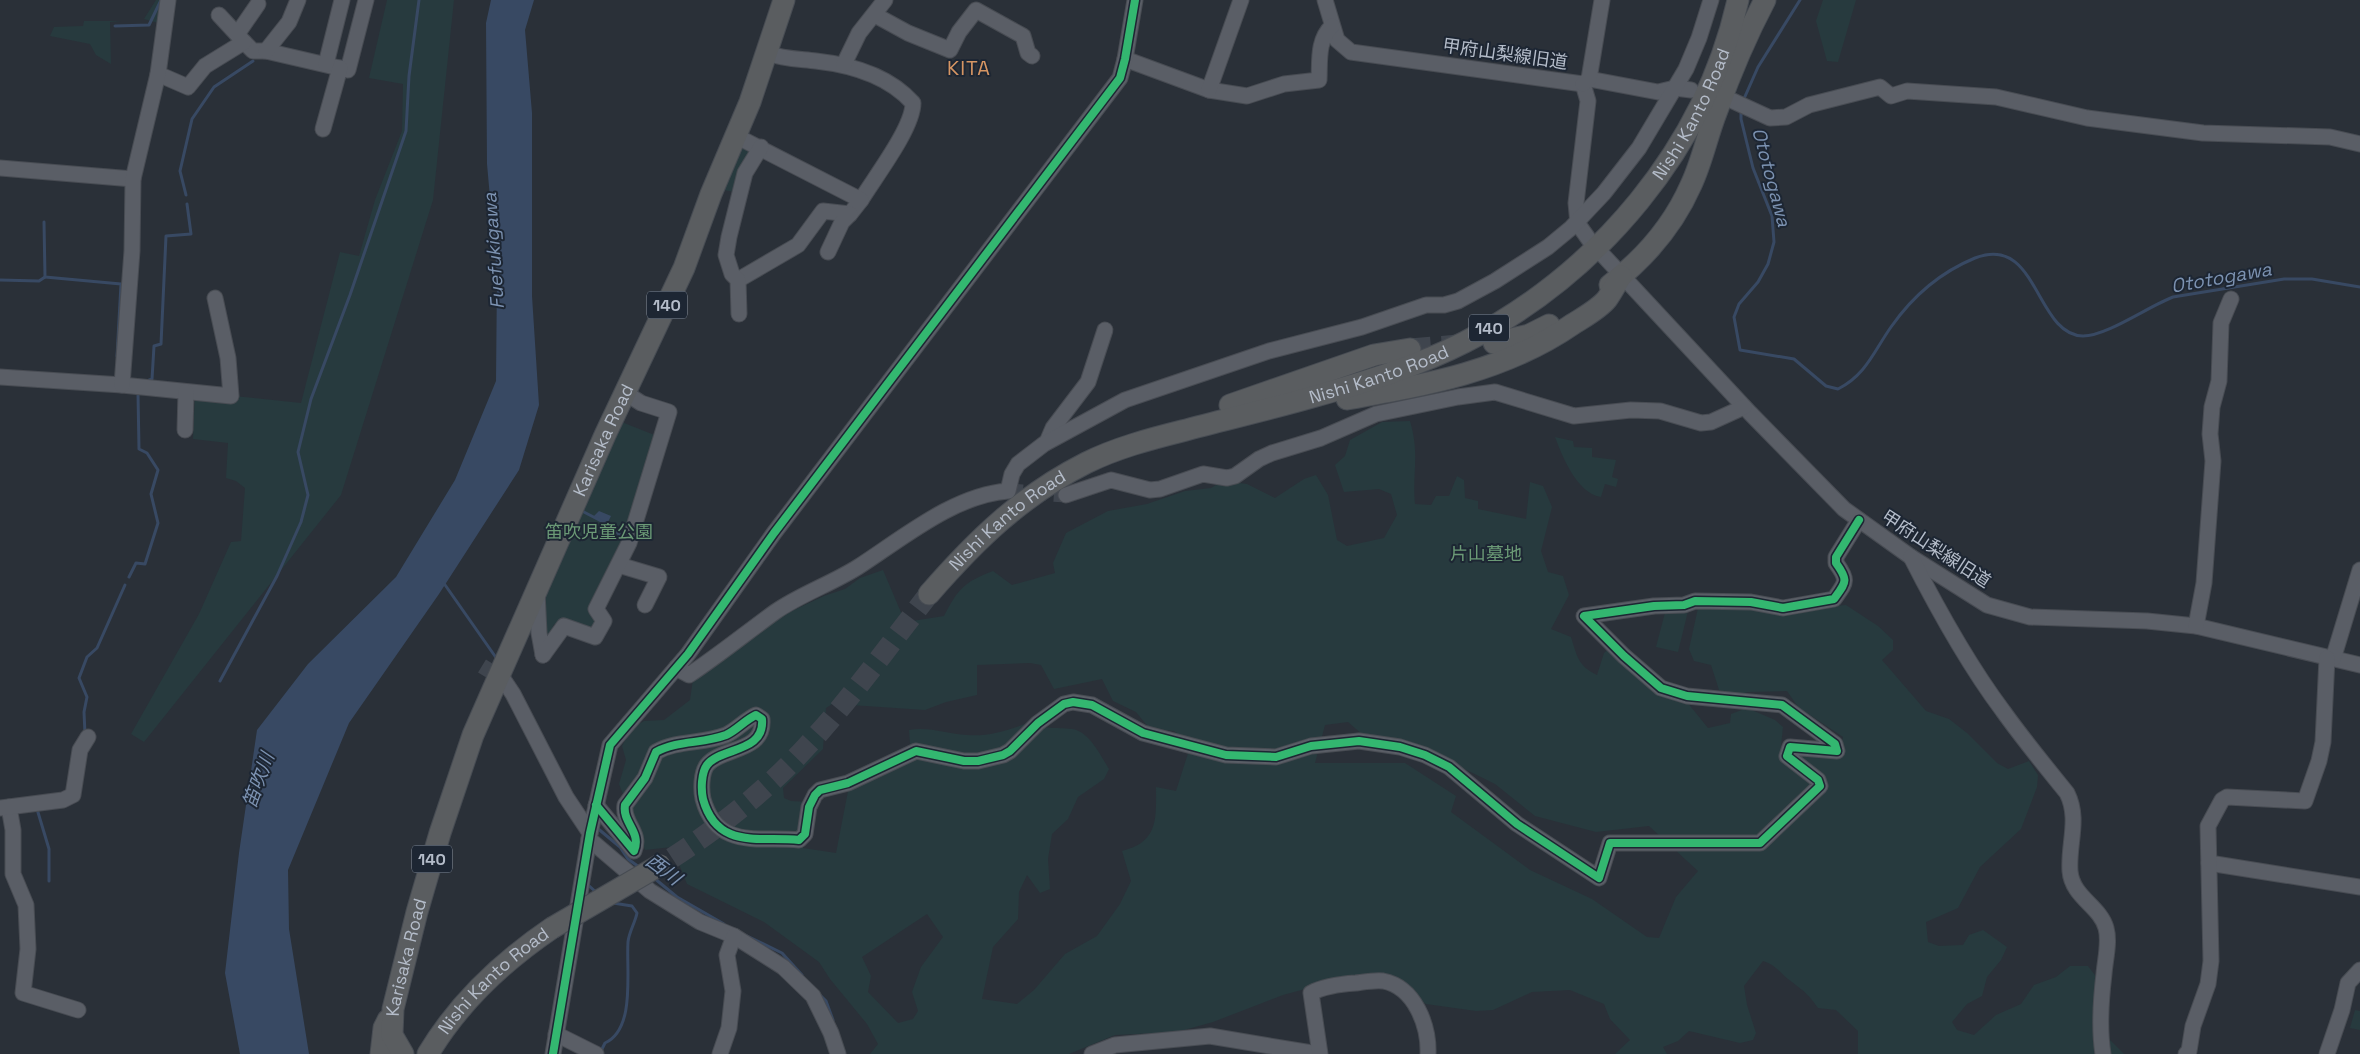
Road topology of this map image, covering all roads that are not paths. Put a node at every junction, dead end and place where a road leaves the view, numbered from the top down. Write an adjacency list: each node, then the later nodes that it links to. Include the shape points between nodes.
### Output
1 (168, 0): 25 (street)
2 (298, 0): 19 (street, via 289,22)
3 (342, 0): 24 (street)
4 (366, 0): 24 (street, via 348,70)
5 (784, 0): 20 (highway, Karisaka Road / 140)
6 (885, 0): 15 (street)
7 (1134, 0): 22 (street)
8 (1241, 0): 28 (street)
9 (1325, 0): 17 (street, 甲府山梨線旧道)
10 (1602, 0): 26 (street)
11 (1711, 0): 27 (street, via 1699,38)
12 (1738, 0): 58 (highway, Nishi Kanto Road / 140, via 1726,42 1698,112 1652,186 1592,252 1531,302 1464,343 1390,374)
13 (1765, 0): 43 (highway, via 1724,90 1699,165 1682,203 1645,255)
14 (258, 4): 18 (street)
15 (875, 14): 21 (street, via 908,33 950,50 976,10 1023,36); 23 (street, via 859,33)
16 (219, 15): 18 (street)
17 (1332, 26): 26 (street, 甲府山梨線旧道, via 1344,48 1362,55); 28 (street, via 1321,46 1319,80 1284,84 1247,96)
18 (241, 38): 19 (street, via 252,51); 25 (street, via 205,66 188,87)
19 (266, 51): 24 (street)
20 (767, 53): 23 (street, via 782,58); 32 (highway, Karisaka Road / 140)
21 (1032, 56)
22 (1125, 59): 28 (street); 71 (street, via 1120,78 768,541)
23 (844, 64): 37 (street, via 862,69 904,93 913,103 913,110 898,142)
24 (333, 66): 31 (street)
25 (158, 74): 36 (street)
26 (1586, 82): 27 (street, via 1658,92); 39 (street, 甲府山梨線旧道, via 1588,101 1576,203)
27 (1675, 88): 29 (street); 39 (street, via 1628,165)
28 (1208, 90)
29 (1691, 90)
30 (1733, 101): 33 (street, via 1770,118 1880,87 1891,96 1907,92 1996,97 2087,118 2203,132 2330,137)
31 (323, 128)
32 (736, 136): 34 (street); 54 (highway, Karisaka Road / 140, via 684,268)
33 (2360, 144)
34 (761, 147): 37 (street); 44 (street, via 745,173 726,255 732,274)
35 (0, 168): 36 (street)
36 (133, 179): 52 (street, via 132,251)
37 (861, 200): 38 (street)
38 (850, 214): 41 (street, via 842,222); 44 (street, via 823,211 798,245)
39 (1577, 220): 40 (street); 57 (street, via 1548,247 1458,302 1426,305 1362,328 1286,346 1179,380 1126,400)
40 (1590, 241)
41 (828, 252)
42 (1601, 253): 43 (street, 甲府山梨線旧道)
43 (1621, 276): 49 (highway, via 1543,329); 55 (street, 甲府山梨線旧道); 58 (highway, via 1606,300 1592,312 1548,340 1495,365 1431,383 1255,417)
44 (738, 280): 47 (street)
45 (215, 298): 53 (street, via 228,358 231,396)
46 (2231, 299): 68 (street, via 2221,323 2219,381 2212,407 2213,461 2204,583)
47 (739, 314)
48 (1105, 330): 57 (street, via 1088,382 1053,428)
49 (1494, 343)
50 (1410, 349): 59 (highway, via 1374,355 1165,425)
51 (0, 377): 52 (street)
52 (122, 385): 53 (street)
53 (186, 392): 56 (street)
54 (624, 392): 63 (street, via 641,403 669,412 629,543); 66 (highway, Karisaka Road / 140)
55 (1744, 407): 60 (street, via 1711,422 1701,423 1660,411 1631,410 1574,416 1495,392 1376,414 1321,438 1272,453 1227,478 1204,474 1150,490 1110,480); 61 (street, 甲府山梨線旧道)
56 (185, 430)
57 (1047, 442): 71 (street, via 1018,464 1008,490 977,495 949,509 840,578 812,590 776,612 689,675)
58 (1130, 446): 59 (highway, Nishi Kanto Road / 140)
59 (1089, 462): 65 (highway, Nishi Kanto Road / 140, via 1042,488 999,520)
60 (1066, 494)
61 (1858, 520): 62 (street, 甲府山梨線旧道); 74 (street, via 1836,557 1836,564 1846,576 1834,599 1783,608 1751,602 1695,601 1584,616 1661,688 1686,696 1782,705 1835,744 1837,751 1790,746 1786,756 1818,780 1820,786 1760,843 1610,843 1599,878 1517,824 1449,767 1425,755 1400,747 1359,741 1311,746 1276,757 1226,755 1143,733 1092,705 1073,702 1064,704 1038,723 1003,755 964,761 916,751 848,783 820,790 809,807 806,834 799,840 730,836 719,827 705,805 702,784 706,766 746,747 755,739 762,725 762,720 756,715 726,735 699,743 678,744 656,752 645,778 625,804 626,815 637,838 634,851)
62 (1911, 557): 68 (street, 甲府山梨線旧道, via 1987,605 2022,616); 95 (street, via 1940,614 2002,711 2071,801 2074,815 2072,880 2103,921 2106,930)
63 (619, 565): 66 (street, via 596,609 604,621 595,637 564,626 543,655 539,633 539,594); 67 (street, via 659,577)
64 (2360, 570): 69 (street)
65 (929, 594)
66 (533, 596): 72 (highway, Karisaka Road / 140)
67 (645, 605)
68 (2196, 626): 69 (street, 甲府山梨線旧道)
69 (2330, 658): 70 (street, 甲府山梨線旧道); 78 (street, via 2323,742 2306,801 2227,797 2222,800 2208,826)
70 (2360, 665)
71 (676, 668): 74 (street, via 610,745)
72 (503, 674): 76 (street, via 566,797); 83 (highway, Karisaka Road / 140, via 473,735 440,833 414,921)
73 (88, 737): 75 (street, via 80,750 73,795 63,800)
74 (596, 805): 76 (street)
75 (5, 808): 82 (street, via 13,830 13,874 26,905 28,949 24,993)
76 (590, 836): 80 (street, via 650,891 700,922); 84 (street)
77 (672, 858): 87 (highway, Nishi Kanto Road, bridge, via 524,947 475,991)
78 (2209, 863): 79 (street); 96 (street, via 2211,961 2208,984 2192,1026)
79 (2360, 887)
80 (734, 936): 90 (street, via 727,955 733,991 729,1028); 91 (street, via 783,967 813,996 832,1033)
81 (2360, 970): 97 (street, via 2348,983)
82 (78, 1010)
83 (393, 1010): 85 (highway, via 384,1028); 86 (highway, Karisaka Road / 140, via 392,1035)
84 (556, 1034): 88 (street); 89 (street)
85 (381, 1054)
86 (403, 1054)
87 (428, 1054)
88 (553, 1054)
89 (596, 1054)
90 (720, 1054)
91 (838, 1054)
92 (1092, 1054): 93 (street, via 1115,1045 1210,1036)
93 (1319, 1054): 94 (street, via 1311,993 1330,986 1383,981 1403,991 1417,1006 1429,1039)
94 (1428, 1054)
95 (2104, 1054)
96 (2186, 1054)
97 (2327, 1054)

